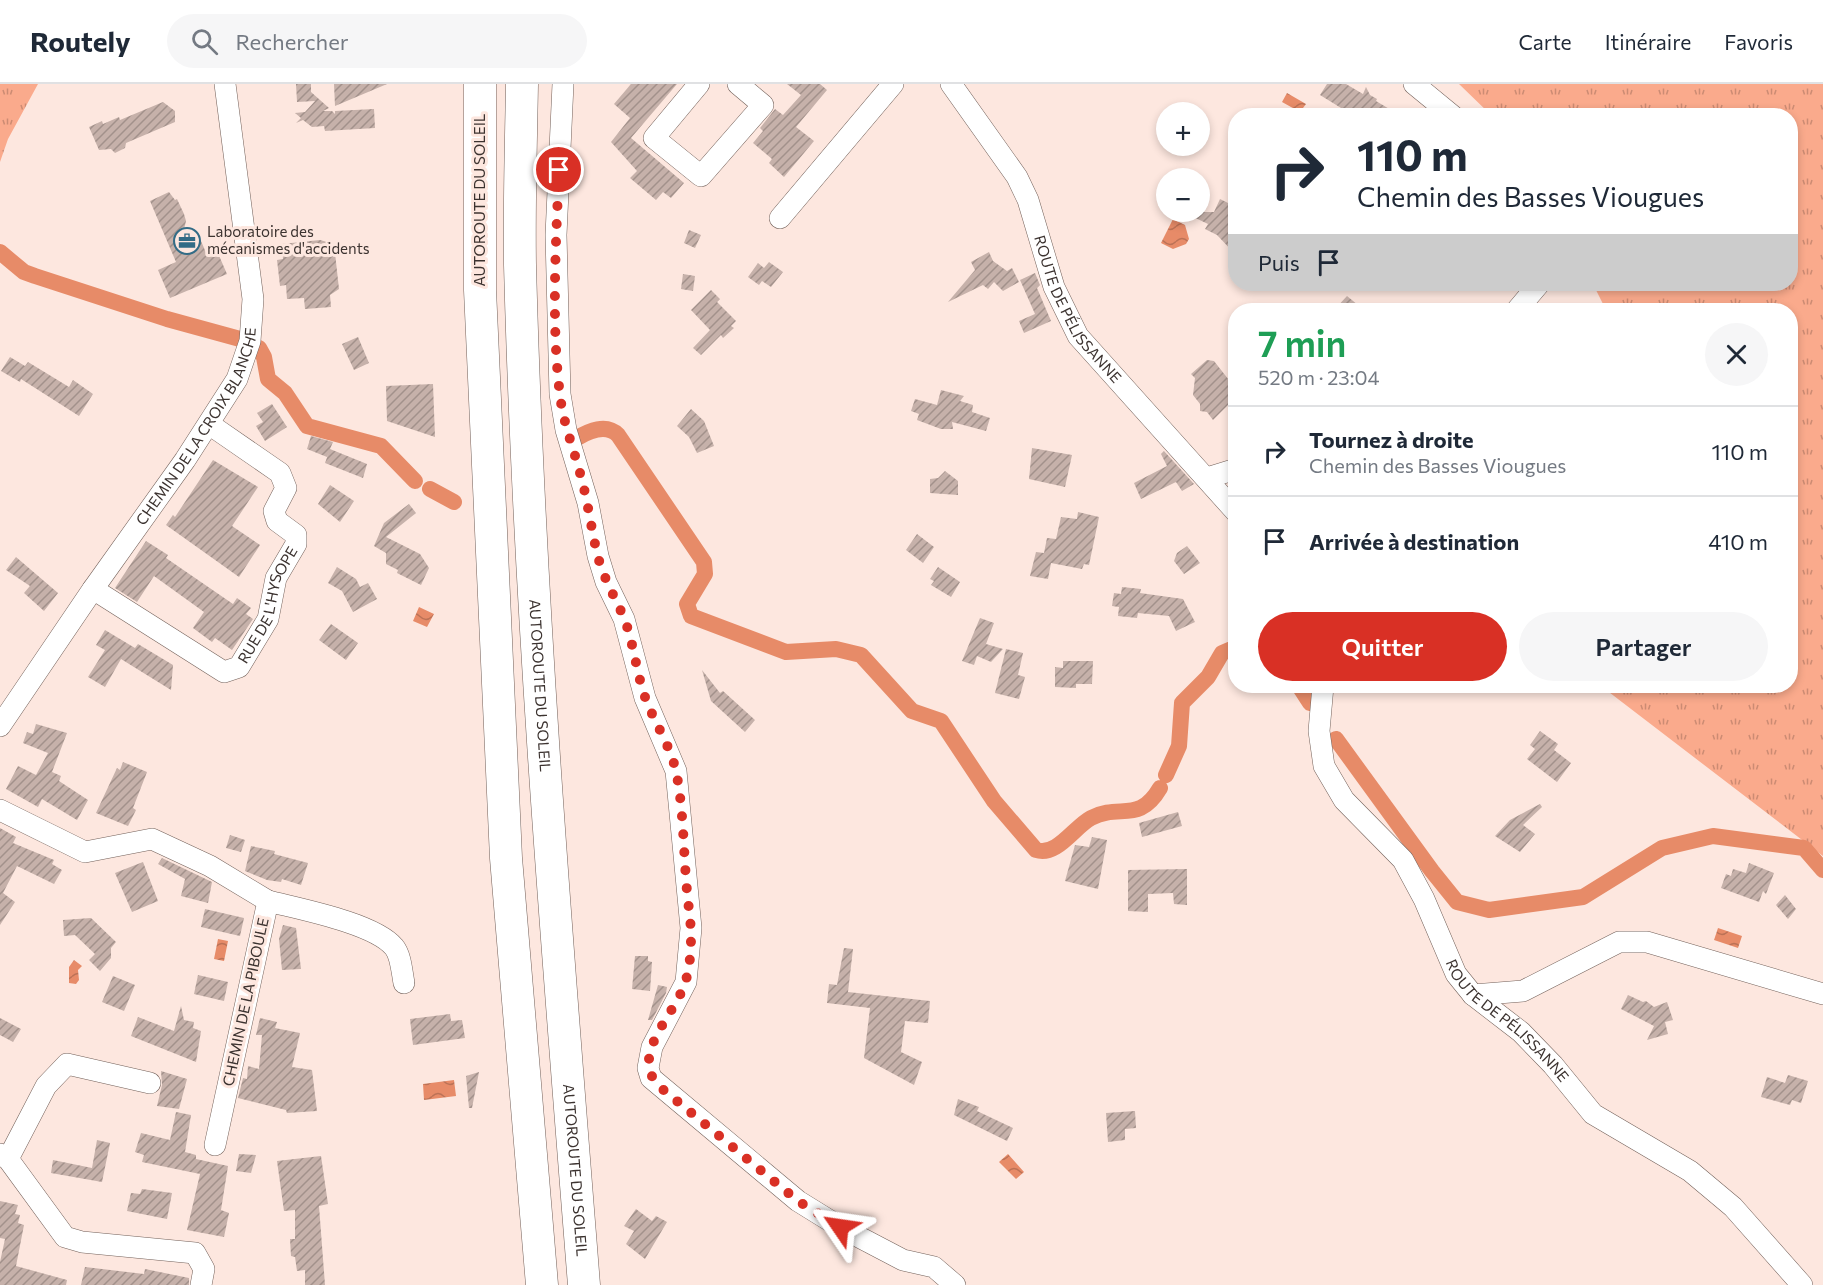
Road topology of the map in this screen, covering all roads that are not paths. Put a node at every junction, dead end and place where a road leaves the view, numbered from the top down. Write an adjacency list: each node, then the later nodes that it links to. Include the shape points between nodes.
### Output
1 (225, 84): 14 (street, CHEMIN DE LA CROIX BLANCHE, via 253,299 250,341 240,369)
2 (480, 84): 30 (highway, AUTOROUTE DU SOLEIL, via 480,290 506,858)
3 (522, 84): 31 (highway, AUTOROUTE DU SOLEIL, via 520,263 532,558 548,839)
4 (563, 84): 32 (street, via 556,235 560,394 600,565 624,619 645,698 676,771 691,927 686,982 652,1047 648,1068 651,1078 798,1201 903,1260 934,1267)
5 (699, 84): 6 (street, via 654,138 701,176 763,105)
6 (738, 84)
7 (893, 84): 11 (street)
8 (951, 84): 16 (street, ROUTE DE PÉLISSANNE, via 1017,177 1028,200 1054,287 1078,336)
9 (1414, 84): 10 (street)
10 (1444, 108)
11 (780, 218)
12 (1533, 291): 13 (street)
13 (1523, 303)
14 (209, 424): 18 (street, CHEMIN DE LA CROIX BLANCHE); 18 (street, RUE DE L'HYSOPE, via 280,473 286,488 274,511 277,521 296,535 296,544 276,578 268,619 239,667 224,672)
15 (1228, 471): 16 (street)
16 (1207, 478): 17 (street, ROUTE DE PÉLISSANNE)
17 (1228, 503)
18 (93, 589): 20 (street, CHEMIN DE LA CROIX BLANCHE)
19 (1324, 693): 24 (street, ROUTE DE PÉLISSANNE, via 1319,731 1324,766 1344,800 1403,860 1456,974)
20 (0, 726)
21 (0, 810): 22 (street, CHEMIN DE LA PIBOULE, via 85,852 152,839 210,866)
22 (268, 901): 23 (street, via 379,935 396,949); 27 (street, CHEMIN DE LA PIBOULE)
23 (404, 983)
24 (1473, 994): 25 (street, via 1524,991 1619,942 1647,942); 33 (street, ROUTE DE PÉLISSANNE, via 1521,1032 1593,1114 1690,1171 1733,1207)
25 (1823, 994)
26 (150, 1083): 28 (street, via 67,1064 46,1086)
27 (214, 1145)
28 (4, 1157): 29 (street, via 65,1237 195,1253 204,1269)
29 (201, 1285)
30 (542, 1285)
31 (584, 1285)
32 (955, 1285)
33 (1802, 1285)

